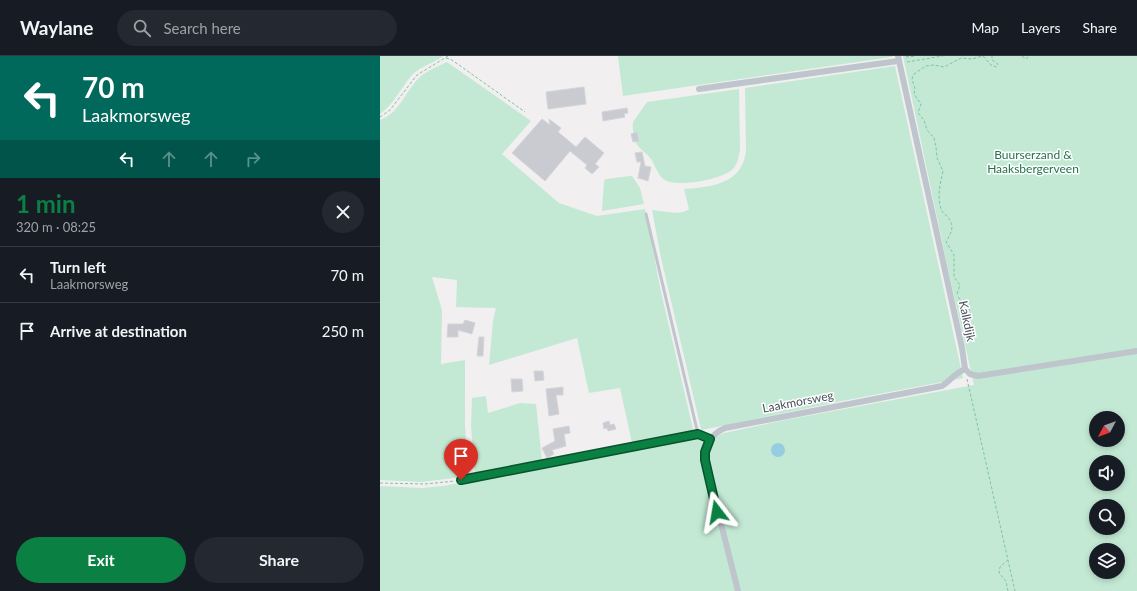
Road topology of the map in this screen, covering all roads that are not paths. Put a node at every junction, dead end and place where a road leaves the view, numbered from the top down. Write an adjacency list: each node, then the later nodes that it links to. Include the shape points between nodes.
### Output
1 (898, 59): 2 (street); 5 (street, Kalkdijk)
2 (699, 89)
3 (646, 214): 6 (lane)
4 (1137, 351): 5 (street, via 978,376 970,374)
5 (965, 369): 7 (street, Laakmorsweg, via 957,372 942,386 725,428)
6 (698, 434): 7 (street); 8 (street)
7 (710, 439): 9 (street, via 705,460)
8 (461, 480)
9 (738, 591)

